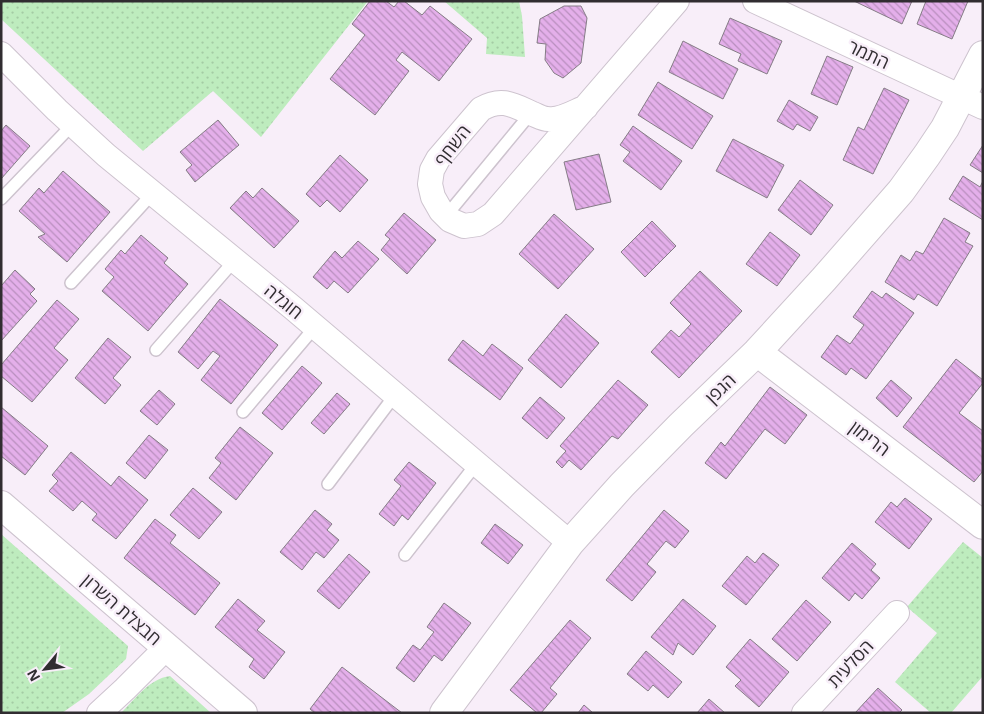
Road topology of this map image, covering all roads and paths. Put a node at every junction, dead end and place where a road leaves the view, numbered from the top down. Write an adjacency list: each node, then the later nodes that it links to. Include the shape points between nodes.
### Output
1 (677, 1): 6 (street, השחף)
2 (755, 1): 5 (street, התמר)
3 (1, 54): 8 (street, חוגלה)
4 (983, 54): 5 (street, הגפן)
5 (972, 102): 16 (street, הגפן, via 945,128 901,191)
6 (586, 108): 7 (street, השחף, via 550,120); 11 (street, השחף, via 493,214 478,224 464,226)
7 (531, 113): 11 (lane); 11 (street, השחף, via 503,102 491,104 481,109 438,159 430,184 433,197)
8 (73, 124): 9 (street, חוגלה); 10 (lane)
9 (152, 194): 12 (street, חוגלה); 13 (lane)
10 (1, 200)
11 (446, 216)
12 (234, 261): 14 (street, חוגלה); 15 (lane)
13 (71, 282)
14 (315, 327): 17 (street, חוגלה); 18 (lane)
15 (156, 350)
16 (757, 352): 22 (street, הרימון); 23 (street, הגפן, via 681,425)
17 (395, 394): 19 (street, חוגלה); 20 (lane)
18 (243, 412)
19 (477, 463): 23 (street, חוגלה); 24 (lane)
20 (328, 484)
21 (1, 505): 26 (street, חבצלת השרון)
22 (983, 524)
23 (570, 542): 29 (street, הגפן)
24 (405, 555)
25 (897, 613): 30 (street, הסלעית)
26 (166, 647): 27 (street); 28 (street, חבצלת השרון)
27 (99, 713)
28 (243, 713)
29 (444, 713)
30 (804, 713)

